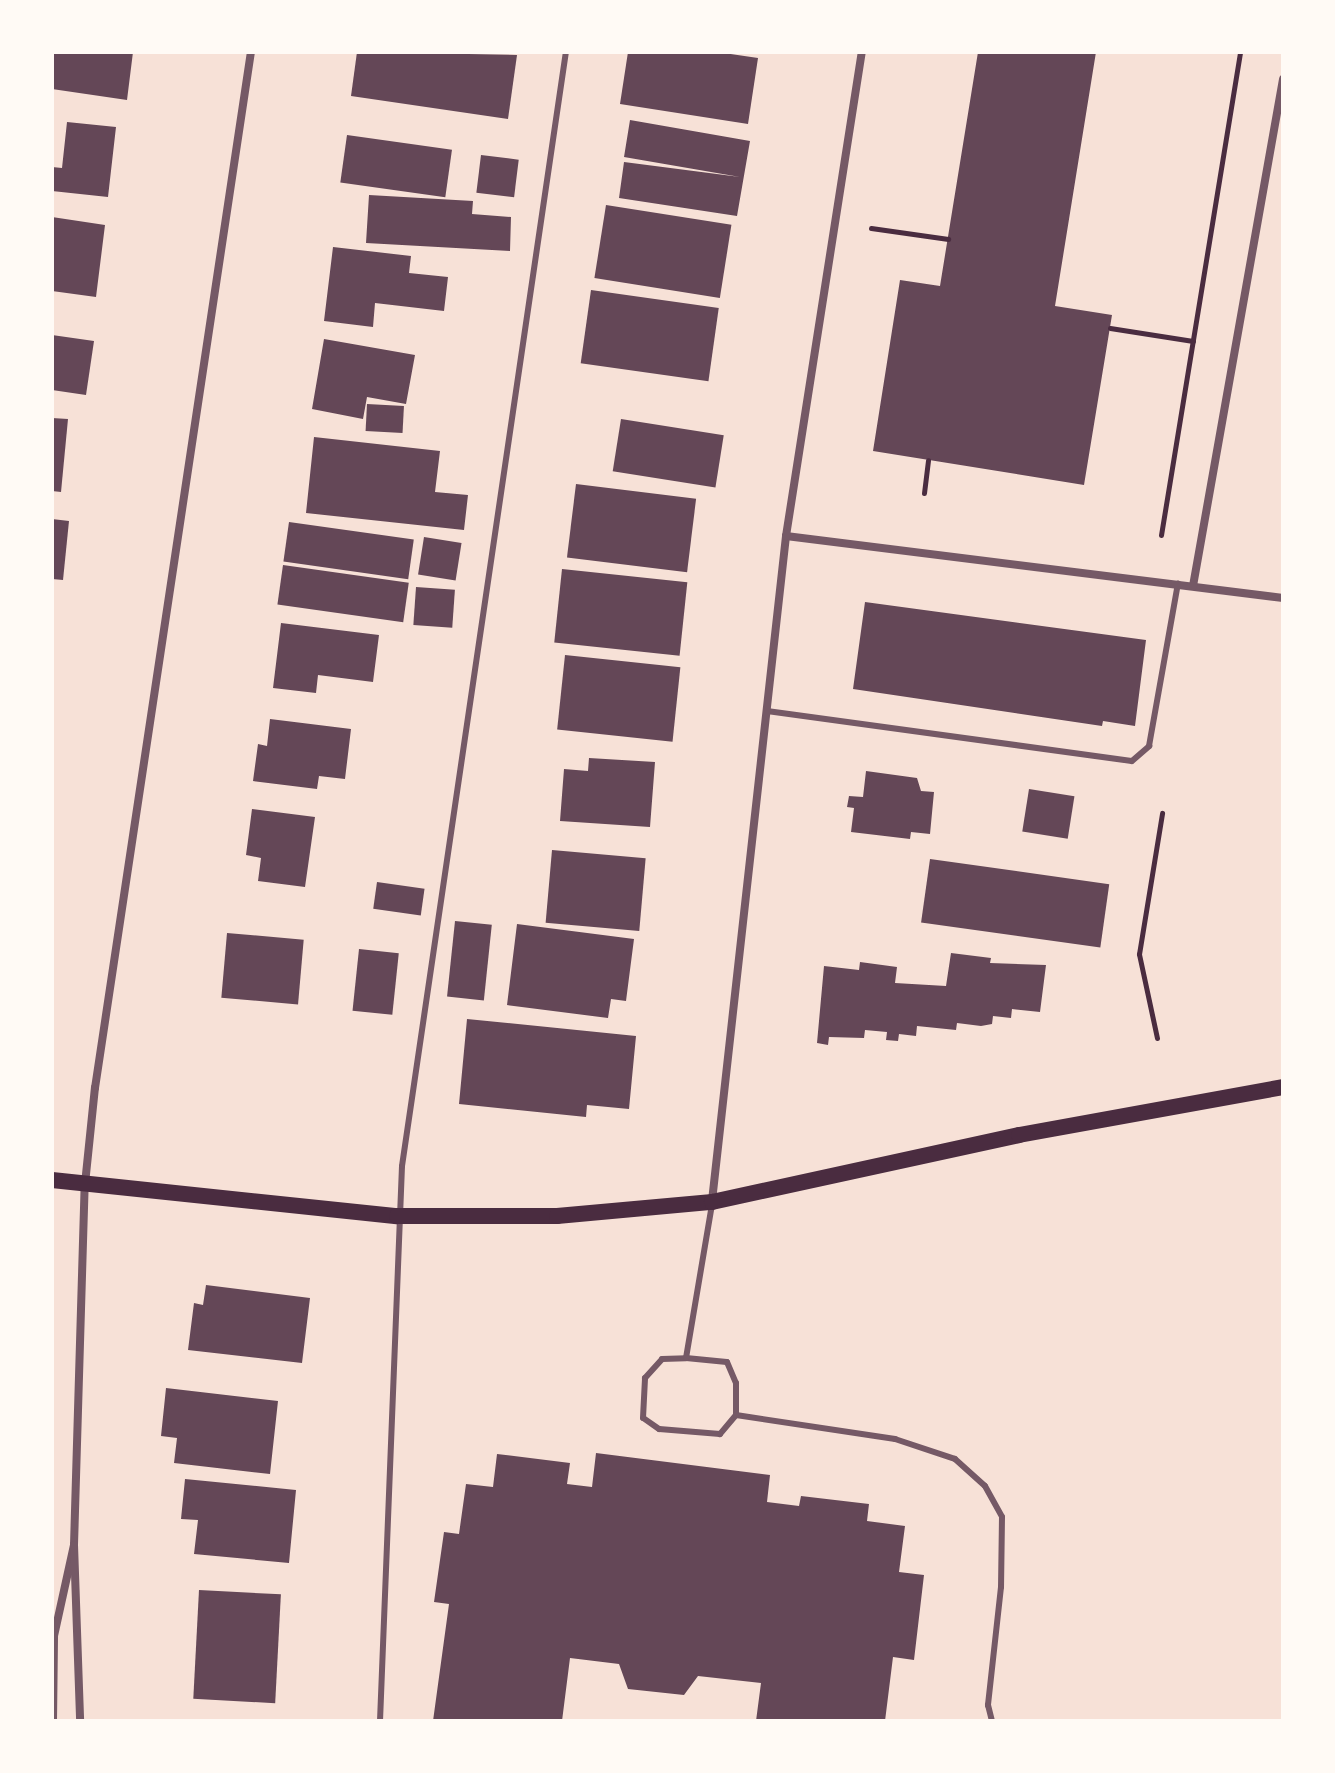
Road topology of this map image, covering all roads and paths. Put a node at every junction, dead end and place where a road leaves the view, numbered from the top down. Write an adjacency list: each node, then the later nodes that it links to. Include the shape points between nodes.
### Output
1 (251, 52): 22 (street)
2 (566, 52): 24 (lane)
3 (862, 52): 13 (street)
4 (1240, 52): 9 (path)
5 (1283, 79): 15 (street)
6 (871, 228): 7 (path)
7 (948, 239)
8 (1110, 328): 9 (path)
9 (1193, 341): 12 (path)
10 (928, 460): 11 (path)
11 (924, 493)
12 (1161, 535)
13 (786, 536): 14 (street); 17 (street)
14 (1178, 584): 15 (street); 17 (lane, via 1149,746 1132,761)
15 (1193, 586): 16 (street)
16 (1283, 598)
17 (767, 711): 23 (street)
18 (1162, 813): 19 (path, via 1139,954)
19 (1157, 1038)
20 (1283, 1087): 23 (main road, via 1019,1135)
21 (52, 1180): 22 (main road)
22 (85, 1184): 24 (main road); 27 (street)
23 (712, 1202): 24 (main road, via 557,1216); 25 (lane)
24 (397, 1216): 30 (lane)
25 (686, 1358): 26 (lane, via 727,1362 736,1383); 26 (lane, via 662,1359 645,1378 643,1418 659,1429 720,1434)
26 (736, 1415): 31 (lane, via 895,1439 955,1459 985,1486 1002,1517 1001,1587 988,1705)
27 (74, 1545): 28 (street, via 54,1636); 29 (street)
28 (53, 1721)
29 (80, 1721)
30 (380, 1721)
31 (992, 1721)

